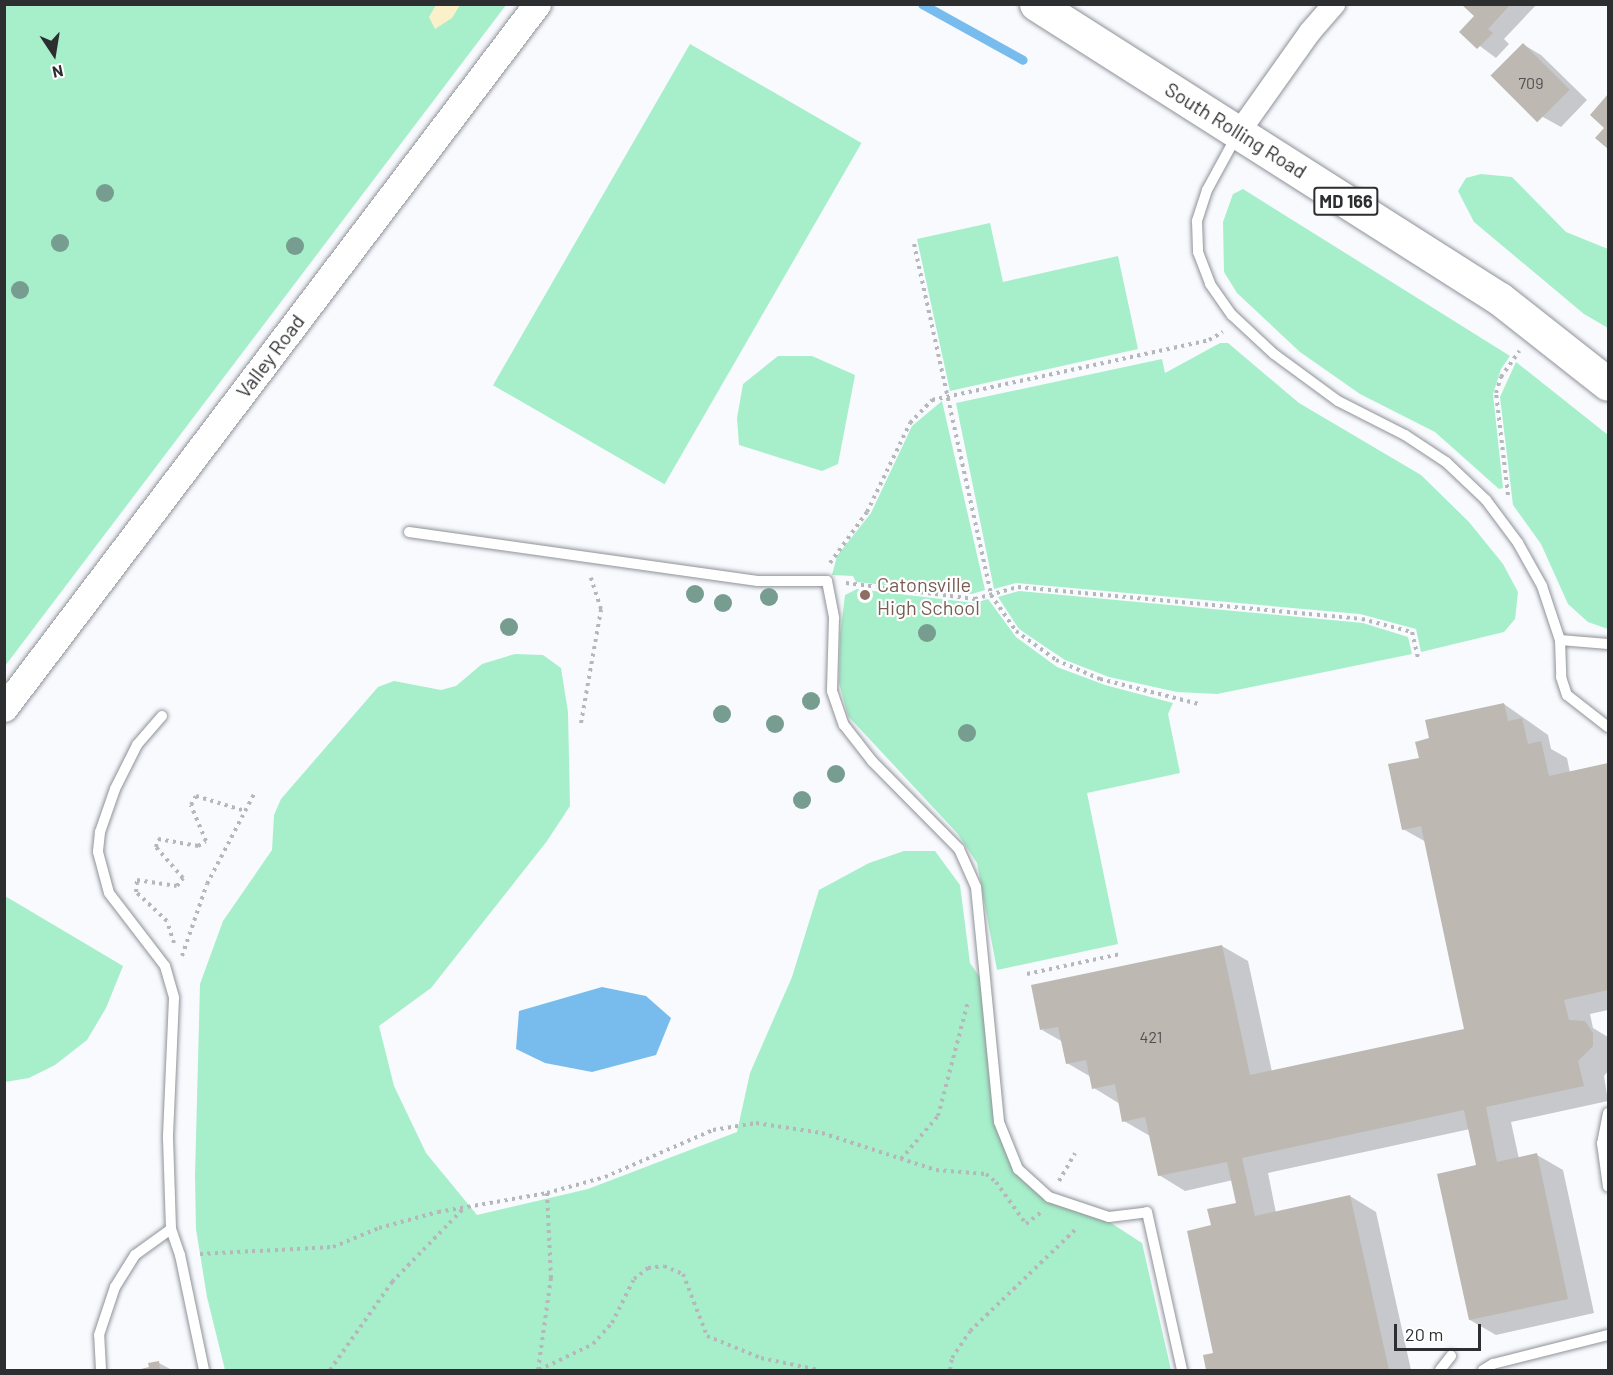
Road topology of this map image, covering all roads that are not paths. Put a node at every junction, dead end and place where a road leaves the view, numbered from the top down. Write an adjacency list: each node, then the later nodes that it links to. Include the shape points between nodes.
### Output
1 (537, 4): 11 (street, Valley Road)
2 (1036, 4): 5 (main road, South Rolling Road / MD 166)
3 (1049, 4): 5 (main road)
4 (1334, 4): 6 (street)
5 (1076, 29): 6 (main road, South Rolling Road / MD 166)
6 (1239, 132): 7 (main road, South Rolling Road / MD 166, via 1537,326); 9 (lane, via 1207,190 1197,221 1198,252 1210,284 1238,321 1274,354 1338,401 1405,435 1446,462 1486,500 1542,586)
7 (1608, 384)
8 (409, 532): 21 (lane, via 758,581 826,581 834,618 832,691 844,725 872,761 959,849 976,887 999,1122 1018,1169 1049,1197 1109,1217 1147,1212)
9 (1560, 640): 10 (lane); 13 (lane, via 1561,677 1567,695)
10 (1608, 644)
11 (4, 708)
12 (162, 716): 16 (lane, via 137,745 115,789 100,832 98,852 109,893 165,966 174,998 168,1138)
13 (1608, 727)
14 (1608, 1113): 15 (lane, via 1602,1143)
15 (1608, 1187)
16 (171, 1228): 19 (lane, via 135,1255 115,1287 99,1335); 20 (lane)
17 (1608, 1335): 23 (lane, via 1493,1364)
18 (1450, 1356): 22 (lane)
19 (101, 1371)
20 (204, 1371)
21 (1182, 1371)
22 (1440, 1371)
23 (1483, 1371)

